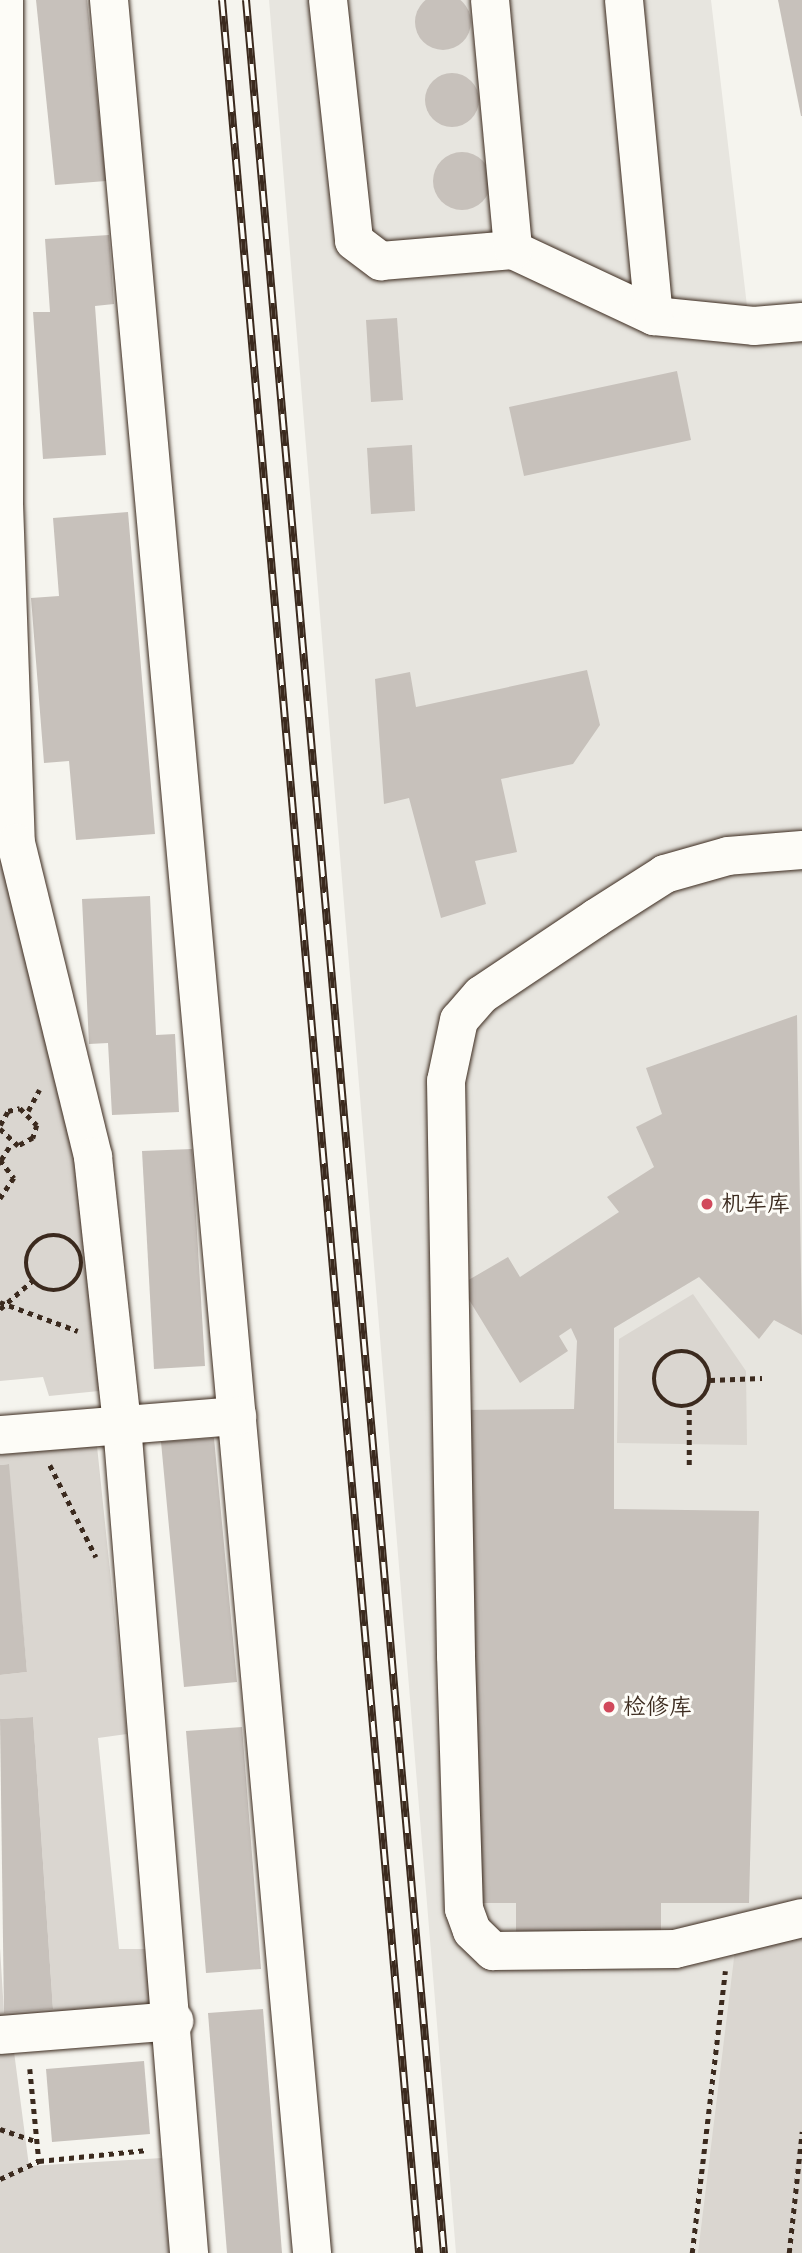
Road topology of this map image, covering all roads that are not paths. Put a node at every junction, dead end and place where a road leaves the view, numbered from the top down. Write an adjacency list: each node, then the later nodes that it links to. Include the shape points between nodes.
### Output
1 (4, 0): 9 (street)
2 (109, 0): 12 (street)
3 (328, 0): 6 (street, via 354,241 381,261)
4 (490, 0): 6 (street)
5 (624, 0): 7 (street)
6 (513, 250): 7 (street)
7 (654, 316): 8 (street, via 754,326)
8 (802, 322)
9 (2, 504): 10 (street)
10 (8, 844): 13 (street, via 93,1157)
11 (802, 850): 15 (street, via 728,856 665,874 607,911 481,995 459,1020 446,1081 464,1909 472,1931 493,1951 675,1949)
12 (237, 1416): 13 (street); 19 (street)
13 (122, 1426): 14 (street); 16 (street)
14 (19, 1433)
15 (802, 1918)
16 (174, 2021): 17 (street); 18 (street)
17 (13, 2034)
18 (189, 2253)
19 (313, 2253)

